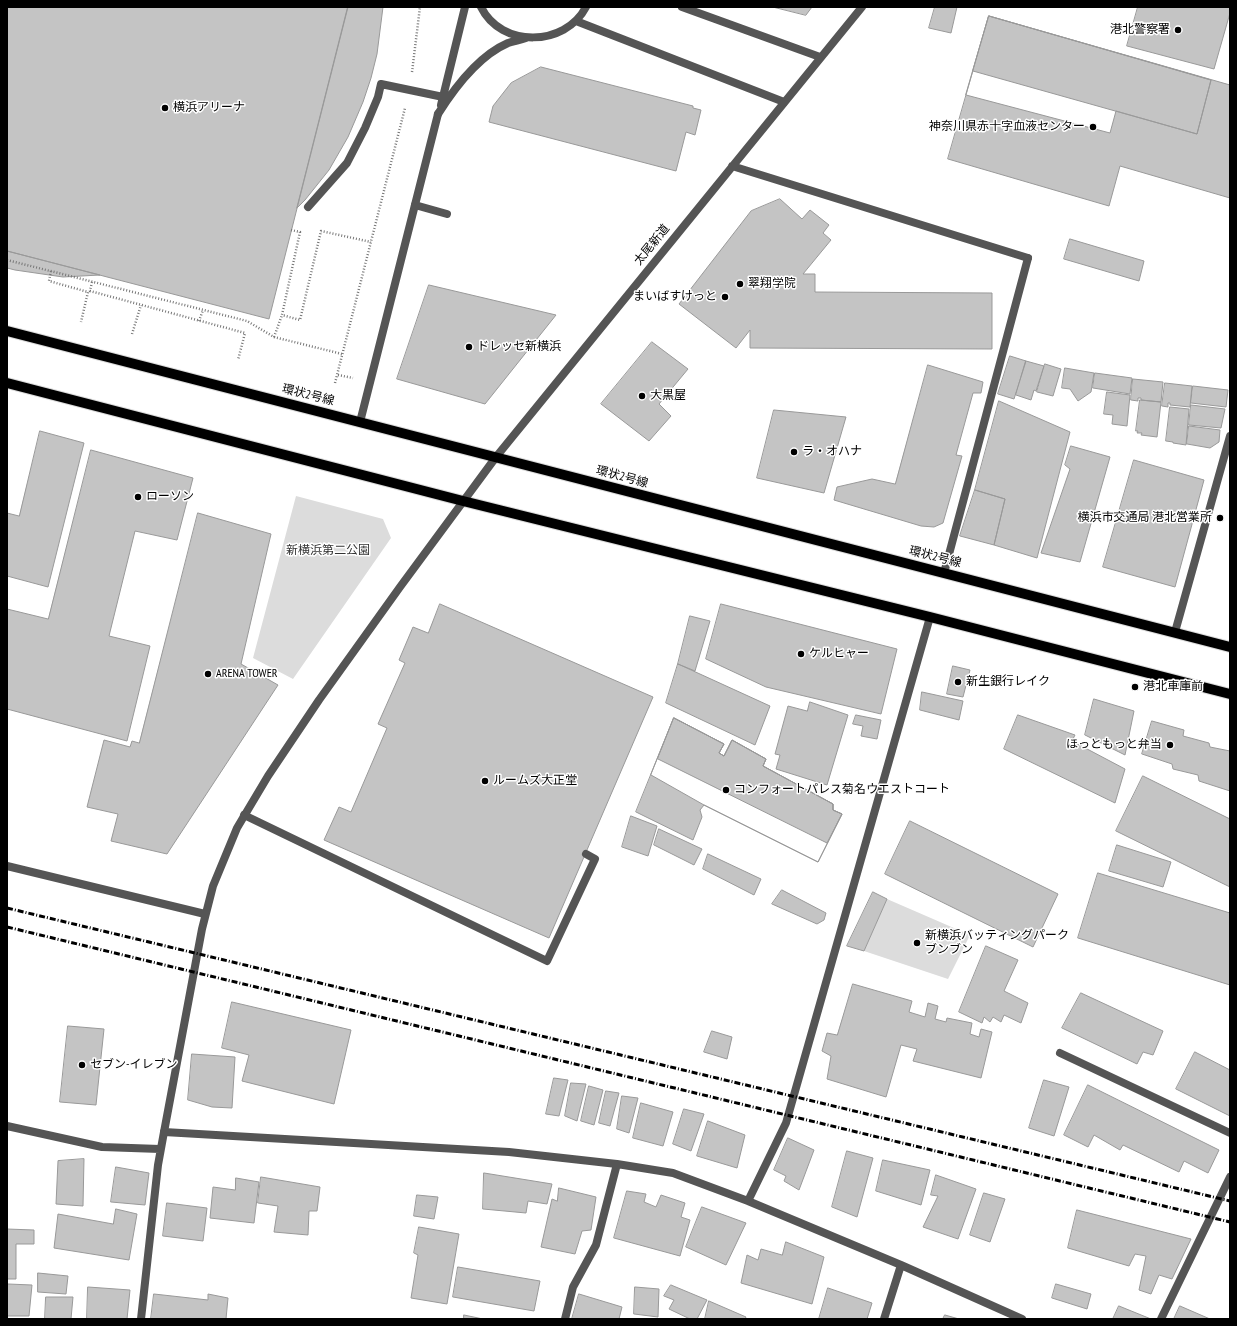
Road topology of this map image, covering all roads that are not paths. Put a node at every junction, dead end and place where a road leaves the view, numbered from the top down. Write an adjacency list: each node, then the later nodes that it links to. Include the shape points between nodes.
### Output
1 (465, 7): 9 (street)
2 (481, 7): 7 (street, via 494,23 510,33)
3 (586, 7): 6 (street)
4 (682, 7): 8 (street)
5 (862, 7): 8 (street, 太尾新道)
6 (576, 20): 7 (street, via 554,35); 10 (street)
7 (527, 38): 9 (street, via 508,43 492,52)
8 (820, 57): 10 (street, 太尾新道)
9 (445, 98): 12 (street, via 438,114); 13 (street, via 381,84 366,128 347,163)
10 (784, 102): 11 (street, 太尾新道)
11 (732, 166): 19 (street, 太尾新道); 21 (street, via 1028,258)
12 (415, 205): 14 (street); 17 (street)
13 (308, 208)
14 (447, 214)
15 (7, 331): 17 (main road, 環状2号線)
16 (7, 383): 20 (main road)
17 (360, 422): 19 (main road, 環状2号線)
18 (1230, 436): 23 (street)
19 (496, 457): 20 (street, 太尾新道); 21 (main road, 環状2号線)
20 (463, 501): 22 (main road); 26 (street, 太尾新道, via 319,700)
21 (944, 573): 23 (main road, 環状2号線)
22 (930, 617): 25 (main road); 37 (street, via 786,1123)
23 (1175, 632): 24 (main road, 環状2号線)
24 (1230, 647)
25 (1230, 694)
26 (244, 815): 27 (street, via 547,961 595,859); 29 (street, 太尾新道, via 213,886)
27 (586, 854)
28 (7, 866): 29 (street)
29 (205, 914): 32 (street, 太尾新道)
30 (1060, 1053): 33 (street)
31 (7, 1126): 34 (street, via 102,1147)
32 (164, 1132): 34 (street, 太尾新道); 35 (street, via 509,1152)
33 (1230, 1133)
34 (160, 1150): 39 (street, 太尾新道)
35 (617, 1164): 37 (street, via 673,1173); 40 (street, via 596,1245 573,1287)
36 (1230, 1176): 43 (street)
37 (748, 1201): 38 (street)
38 (901, 1265): 41 (street); 42 (street)
39 (141, 1319)
40 (566, 1319)
41 (884, 1319)
42 (1022, 1319)
43 (1161, 1319)

